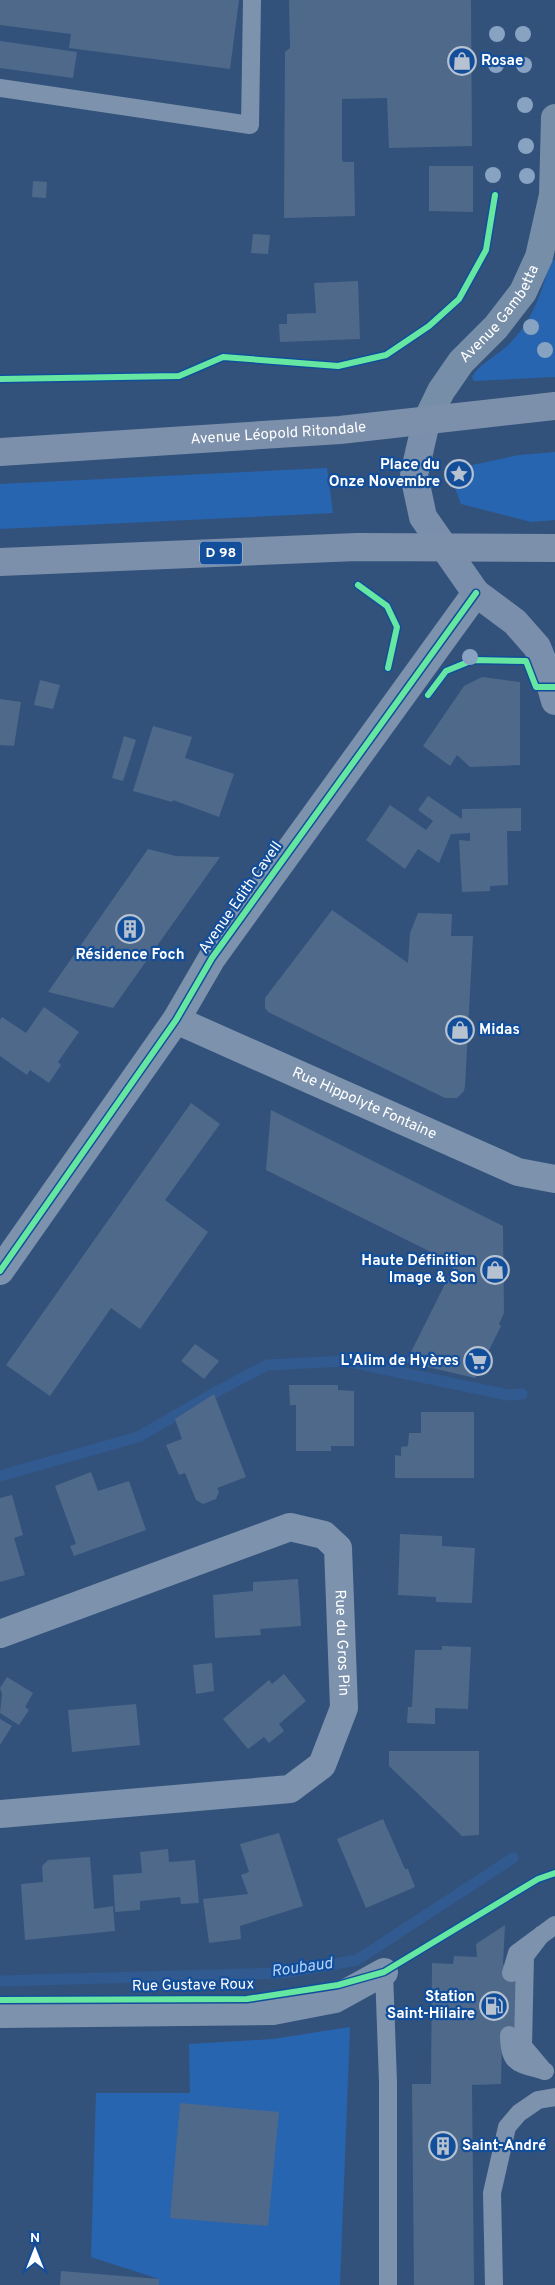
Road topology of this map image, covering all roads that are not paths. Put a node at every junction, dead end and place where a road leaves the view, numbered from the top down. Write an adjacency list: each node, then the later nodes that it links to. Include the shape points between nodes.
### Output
1 (252, 0): 2 (lane, via 250,125)
2 (0, 88)
3 (555, 118): 4 (main road, Avenue Gambetta)
4 (554, 198): 6 (main road, Avenue Gambetta, via 539,257 523,292 496,327 461,362 441,391)
5 (555, 406): 6 (highway, Avenue Léopold Ritondale)
6 (426, 422): 7 (highway, Avenue Léopold Ritondale); 8 (main road, via 414,475 423,517)
7 (0, 452)
8 (443, 548): 9 (highway, D 98); 10 (highway, D 98, via 357,547); 11 (main road)
9 (555, 548)
10 (0, 562)
11 (476, 593): 12 (main road, via 515,622 537,647); 13 (street, Avenue Edith Cavell, via 212,958)
12 (555, 700)
13 (176, 1020): 14 (street, Rue Hippolyte Fontaine, via 518,1172); 15 (street, Avenue Edith Cavell)
14 (555, 1179)
15 (0, 1271)
16 (0, 1634): 17 (street, Rue du Gros Pin, via 290,1527 324,1535 338,1548 344,1708 322,1765 290,1789)
17 (0, 1814)
18 (548, 1930): 20 (lane, via 517,1953); 23 (lane, via 525,1956 523,2046)
19 (384, 1972): 21 (street, Rue Gustave Roux, via 335,1999 273,2011); 25 (lane, via 388,2082)
20 (511, 1973)
21 (0, 2014)
22 (510, 2035): 23 (lane, via 510,2051 520,2064)
23 (549, 2072)
24 (555, 2097): 26 (lane, via 538,2100 519,2113 507,2127 492,2193)
25 (388, 2285)
26 (494, 2285)

